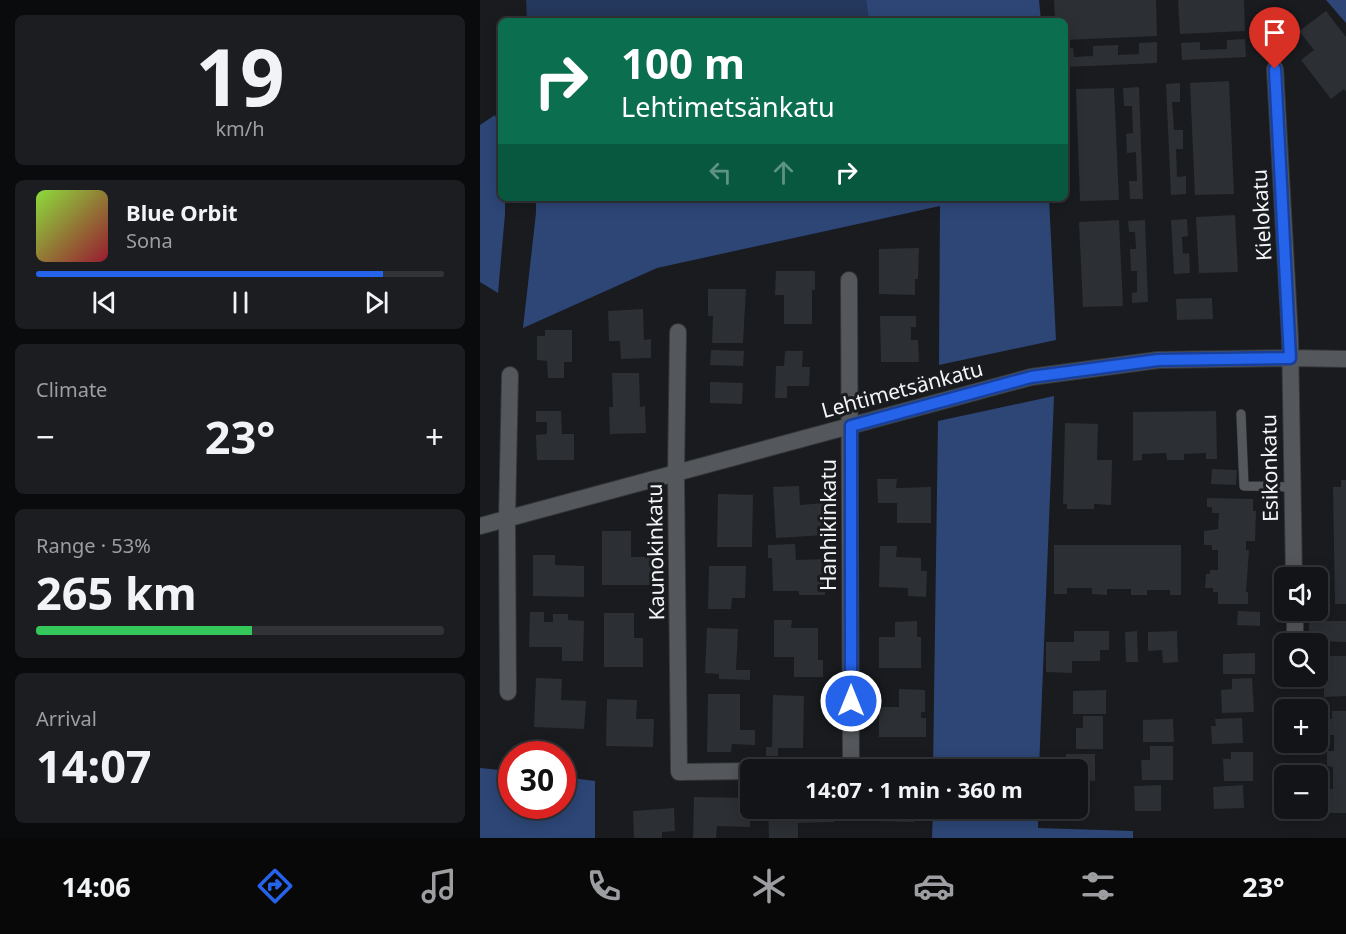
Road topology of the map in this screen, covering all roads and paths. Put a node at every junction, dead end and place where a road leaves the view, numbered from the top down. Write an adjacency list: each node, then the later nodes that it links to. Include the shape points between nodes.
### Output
1 (1275, 69): 4 (street, Kielokatu)
2 (849, 279): 8 (street, Hanhikinkatu)
3 (678, 332): 9 (street, Kaunokinkatu)
4 (1290, 358): 5 (street, Lehtimetsänkatu); 8 (street, Lehtimetsänkatu, via 1158,360 1031,377); 10 (street, Esikonkatu)
5 (1346, 359)
6 (510, 375): 11 (street)
7 (1241, 414): 10 (lane, via 1244,486)
8 (851, 426): 9 (street, Lehtimetsänkatu); 15 (street, Hanhikinkatu)
9 (676, 474): 11 (street, Lehtimetsänkatu); 16 (street, Kaunokinkatu, via 679,772)
10 (1292, 487): 13 (street, Esikonkatu)
11 (507, 519): 12 (street, Lehtimetsänkatu); 14 (street)
12 (480, 526)
13 (1294, 567)
14 (508, 692)
15 (851, 759)
16 (740, 771)

